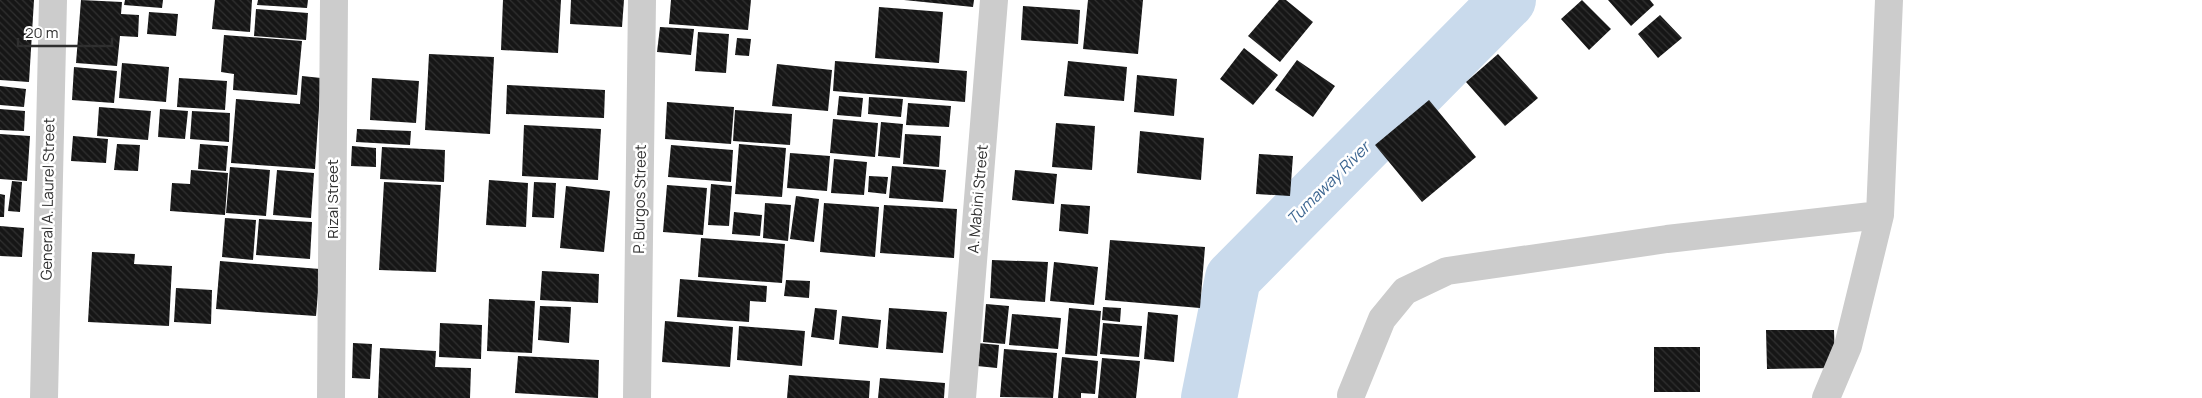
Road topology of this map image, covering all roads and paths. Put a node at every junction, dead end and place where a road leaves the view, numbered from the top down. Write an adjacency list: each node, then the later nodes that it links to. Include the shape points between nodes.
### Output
1 (52, 0): 8 (street, General A. Laurel Street)
2 (334, 0): 9 (street, Rizal Street)
3 (642, 0): 10 (street, P. Burgos Street)
4 (994, 0): 11 (street, A. Mabini Street)
5 (1889, 0): 6 (street)
6 (1880, 216): 7 (street, via 1667,239 1447,271 1405,291 1382,319); 12 (street, via 1848,346)
7 (1351, 395)
8 (44, 398)
9 (332, 398)
10 (637, 398)
11 (962, 398)
12 (1826, 398)

